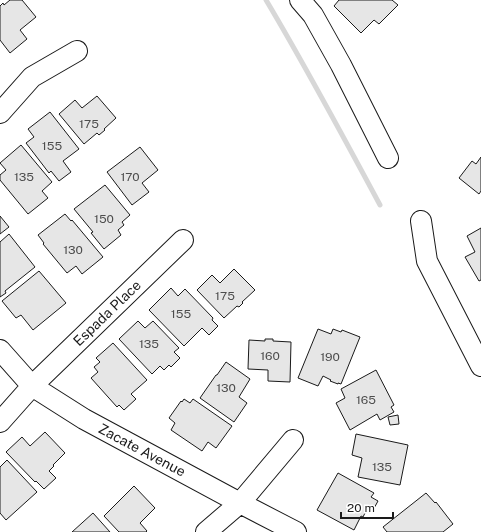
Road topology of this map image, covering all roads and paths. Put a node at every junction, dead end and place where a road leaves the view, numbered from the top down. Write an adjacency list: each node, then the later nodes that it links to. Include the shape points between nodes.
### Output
1 (300, 0): 4 (street, via 313,15 341,65)
2 (77, 51): 3 (street, via 32,77)
3 (0, 113)
4 (388, 158)
5 (421, 221): 8 (street, via 427,260)
6 (183, 240): 9 (street, Espada Place)
7 (0, 350): 9 (street, Zacate Avenue)
8 (481, 366)
9 (32, 386): 10 (street, Espada Place); 12 (street, Zacate Avenue, via 84,419)
10 (0, 422)
11 (293, 440): 12 (street)
12 (240, 503): 13 (street); 14 (street, Zacate Avenue)
13 (206, 532)
14 (296, 532)

